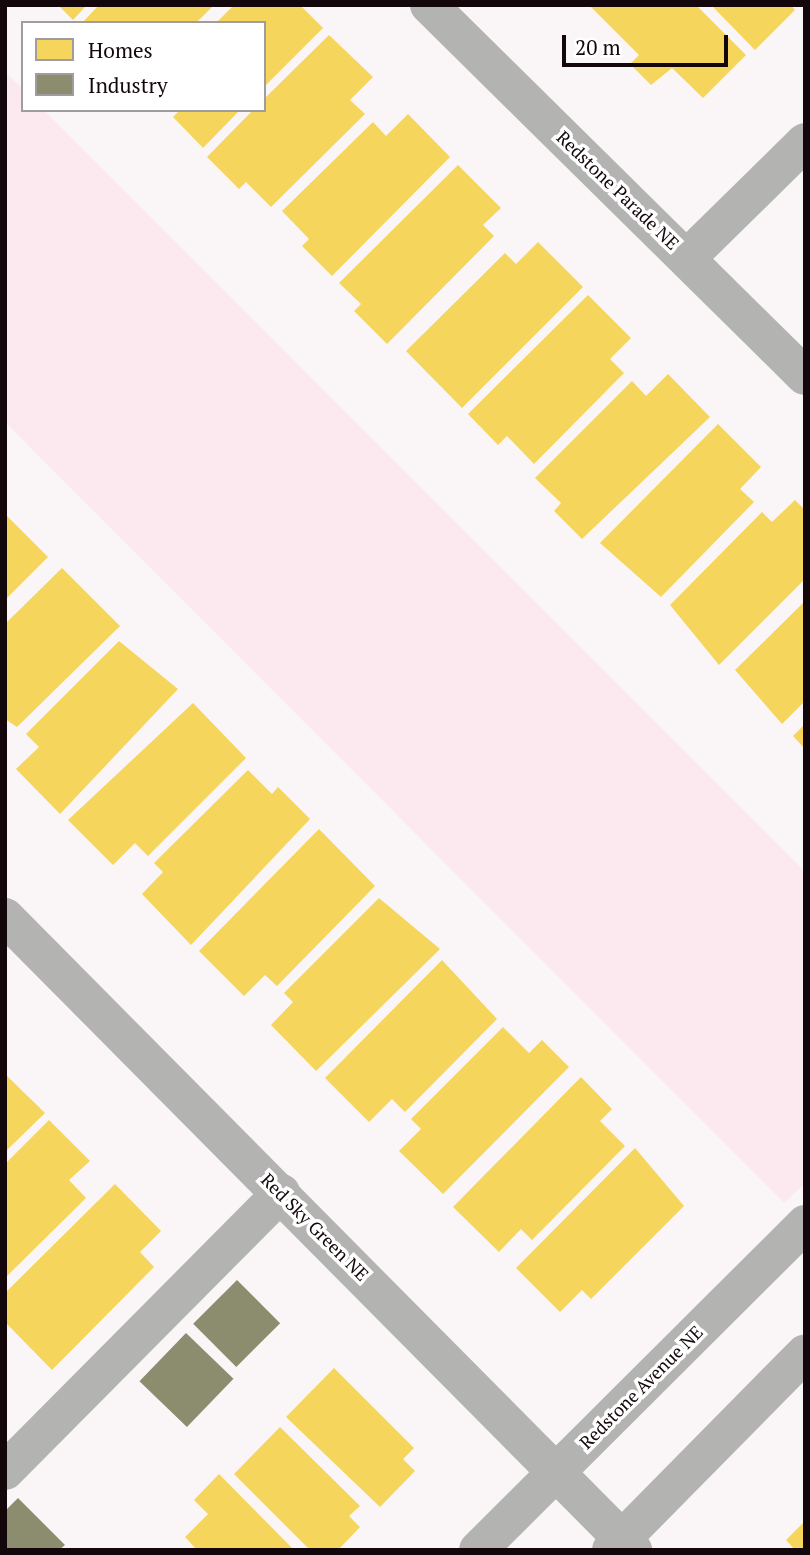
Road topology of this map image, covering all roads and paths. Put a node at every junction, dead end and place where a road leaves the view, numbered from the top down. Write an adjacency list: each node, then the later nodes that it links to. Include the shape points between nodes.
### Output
1 (429, 5): 3 (street, Redstone Parade NE)
2 (805, 142): 3 (street)
3 (687, 258): 4 (street, Redstone Parade NE)
4 (805, 376)
5 (5, 917): 6 (street, Red Sky Green NE)
6 (281, 1193): 9 (street, Red Sky Green NE); 10 (street)
7 (805, 1224): 9 (street, Redstone Avenue NE)
8 (805, 1353): 11 (street)
9 (559, 1469): 11 (street, Red Sky Green NE); 12 (street, Redstone Avenue NE)
10 (5, 1471)
11 (622, 1546)
12 (478, 1550)

